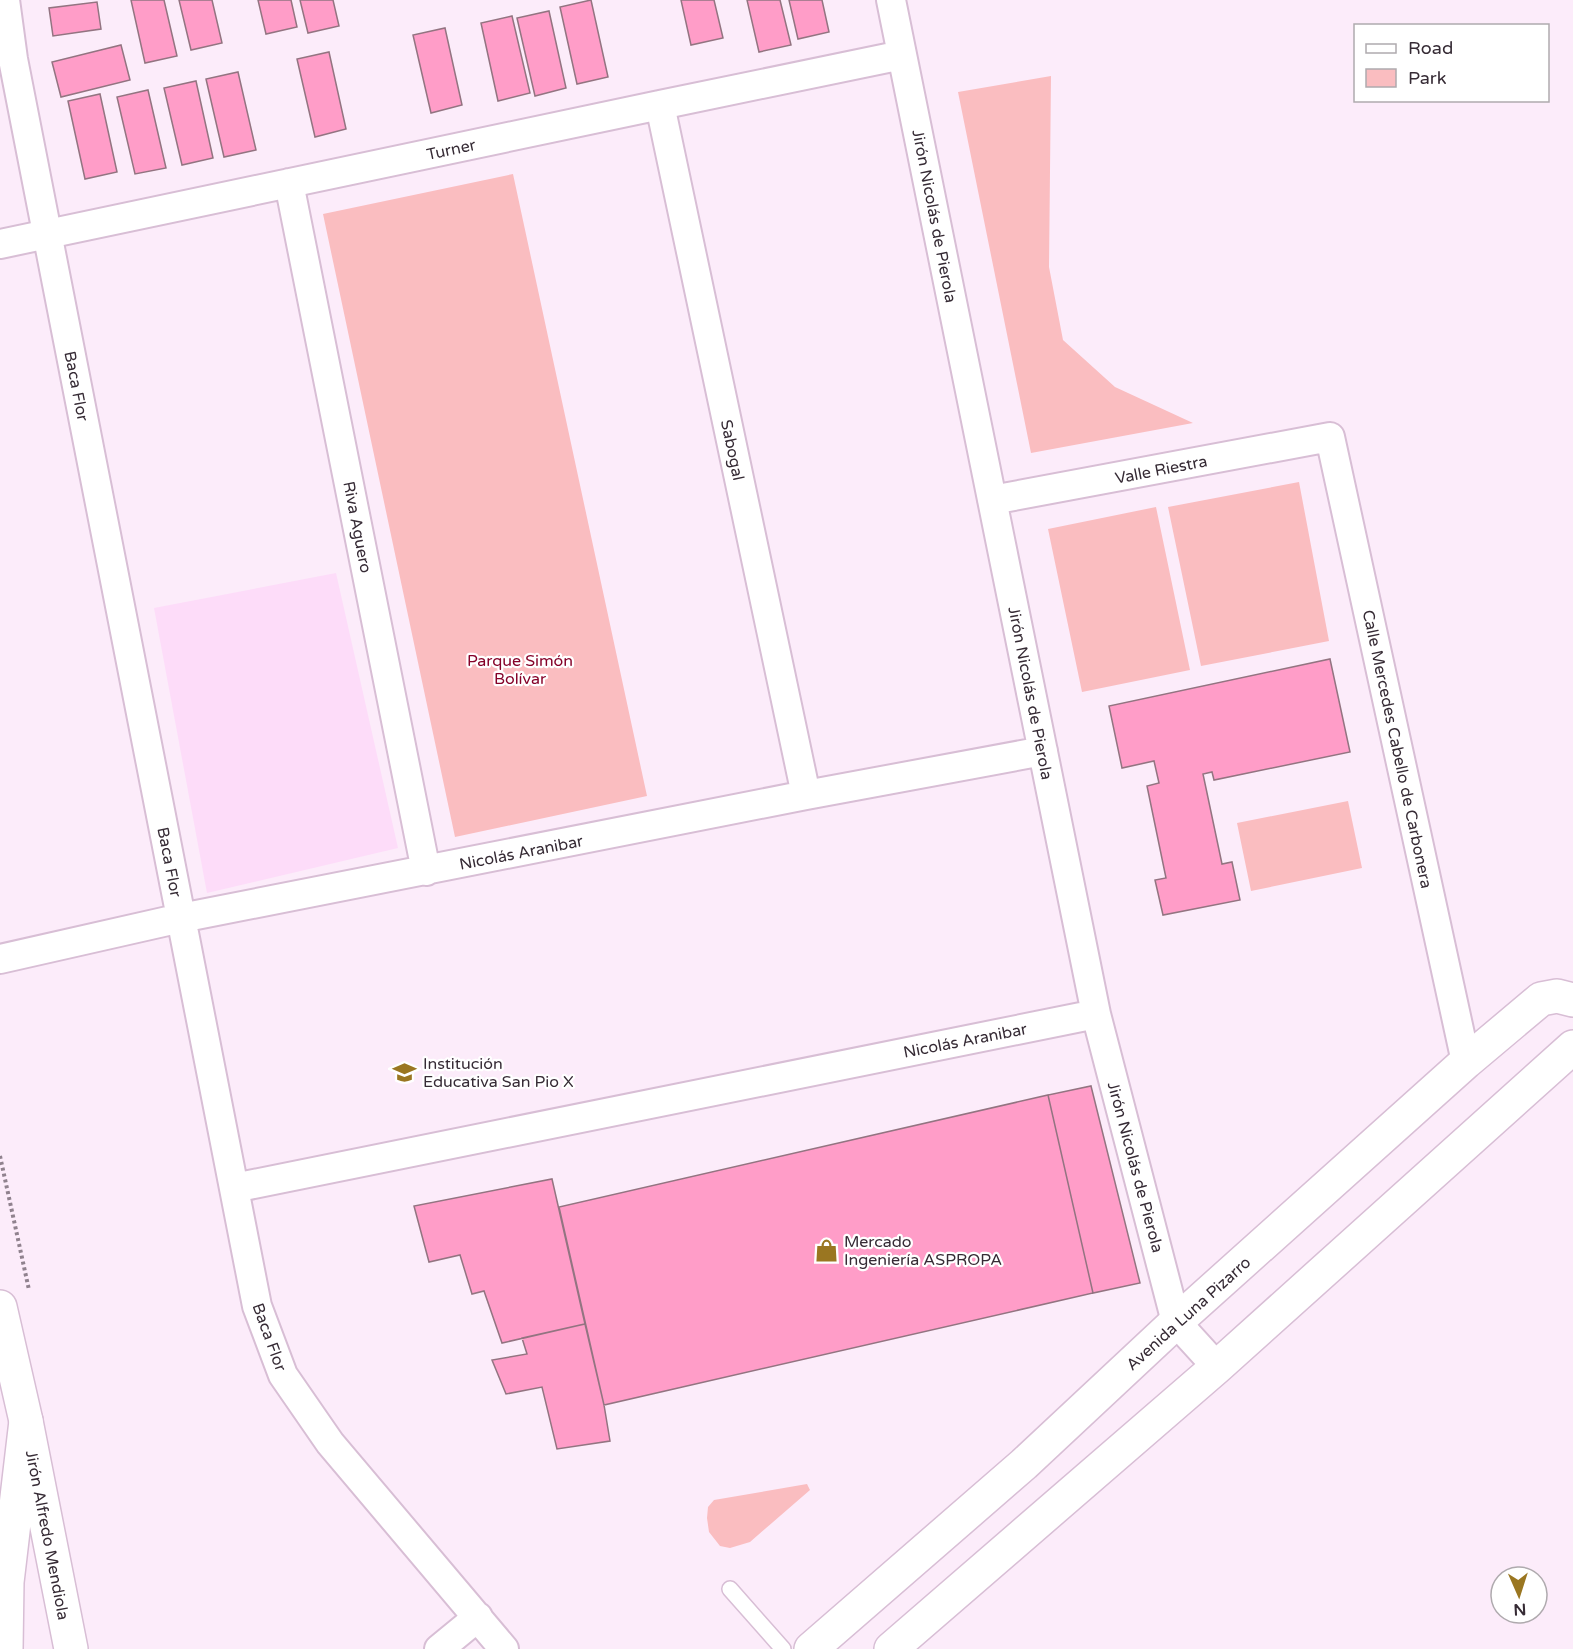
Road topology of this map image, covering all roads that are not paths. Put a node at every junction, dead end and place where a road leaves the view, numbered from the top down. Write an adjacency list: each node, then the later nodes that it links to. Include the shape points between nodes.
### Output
1 (5, 0): 6 (street, Baca Flor, via 12,59)
2 (891, 0): 3 (street, Jirón Nicolás de Pierola)
3 (902, 55): 4 (street, Turner); 9 (street, Jirón Nicolás de Pierola)
4 (660, 105): 5 (street, Turner); 11 (street, Sabogal)
5 (289, 183): 6 (street, Turner); 12 (street, Riva Aguero)
6 (47, 234): 7 (street, Turner); 13 (street, Baca Flor)
7 (0, 244)
8 (1330, 437): 9 (street, Valle Riestra); 18 (street, Calle Mercedes Cabello de Carbonera)
9 (992, 500): 10 (street, Jirón Nicolás de Pierola)
10 (1043, 751): 11 (street, Nicolás Aranibar); 16 (street, Jirón Nicolás de Pierola)
11 (806, 795): 12 (street, Nicolás Aranibar)
12 (426, 871): 13 (street, Nicolás Aranibar)
13 (181, 918): 14 (street, Nicolás Aranibar); 19 (street, Baca Flor)
14 (0, 960)
15 (1573, 1000): 18 (main road, Avenida Luna Pizarro, via 1557,996 1540,999)
16 (1096, 1014): 19 (street, Nicolás Aranibar); 21 (street, Jirón Nicolás de Pierola)
17 (1573, 1047): 22 (main road)
18 (1466, 1062): 21 (main road, Avenida Luna Pizarro)
19 (234, 1188): 25 (street, Baca Flor, via 257,1306 283,1375 330,1443)
20 (0, 1307): 23 (main road, Jirón Alfredo Mendiola)
21 (1176, 1322): 22 (street, Jirón Nicolás de Pierola); 31 (main road, Avenida Luna Pizarro, via 1024,1464)
22 (1216, 1367): 32 (main road)
23 (26, 1421): 26 (main road, via 7,1582); 27 (main road, Jirón Alfredo Mendiola)
24 (730, 1589): 30 (lane)
25 (478, 1617): 28 (street); 29 (street, Baca Flor)
26 (6, 1649)
27 (71, 1649)
28 (439, 1649)
29 (504, 1649)
30 (783, 1649)
31 (811, 1649)
32 (891, 1649)

